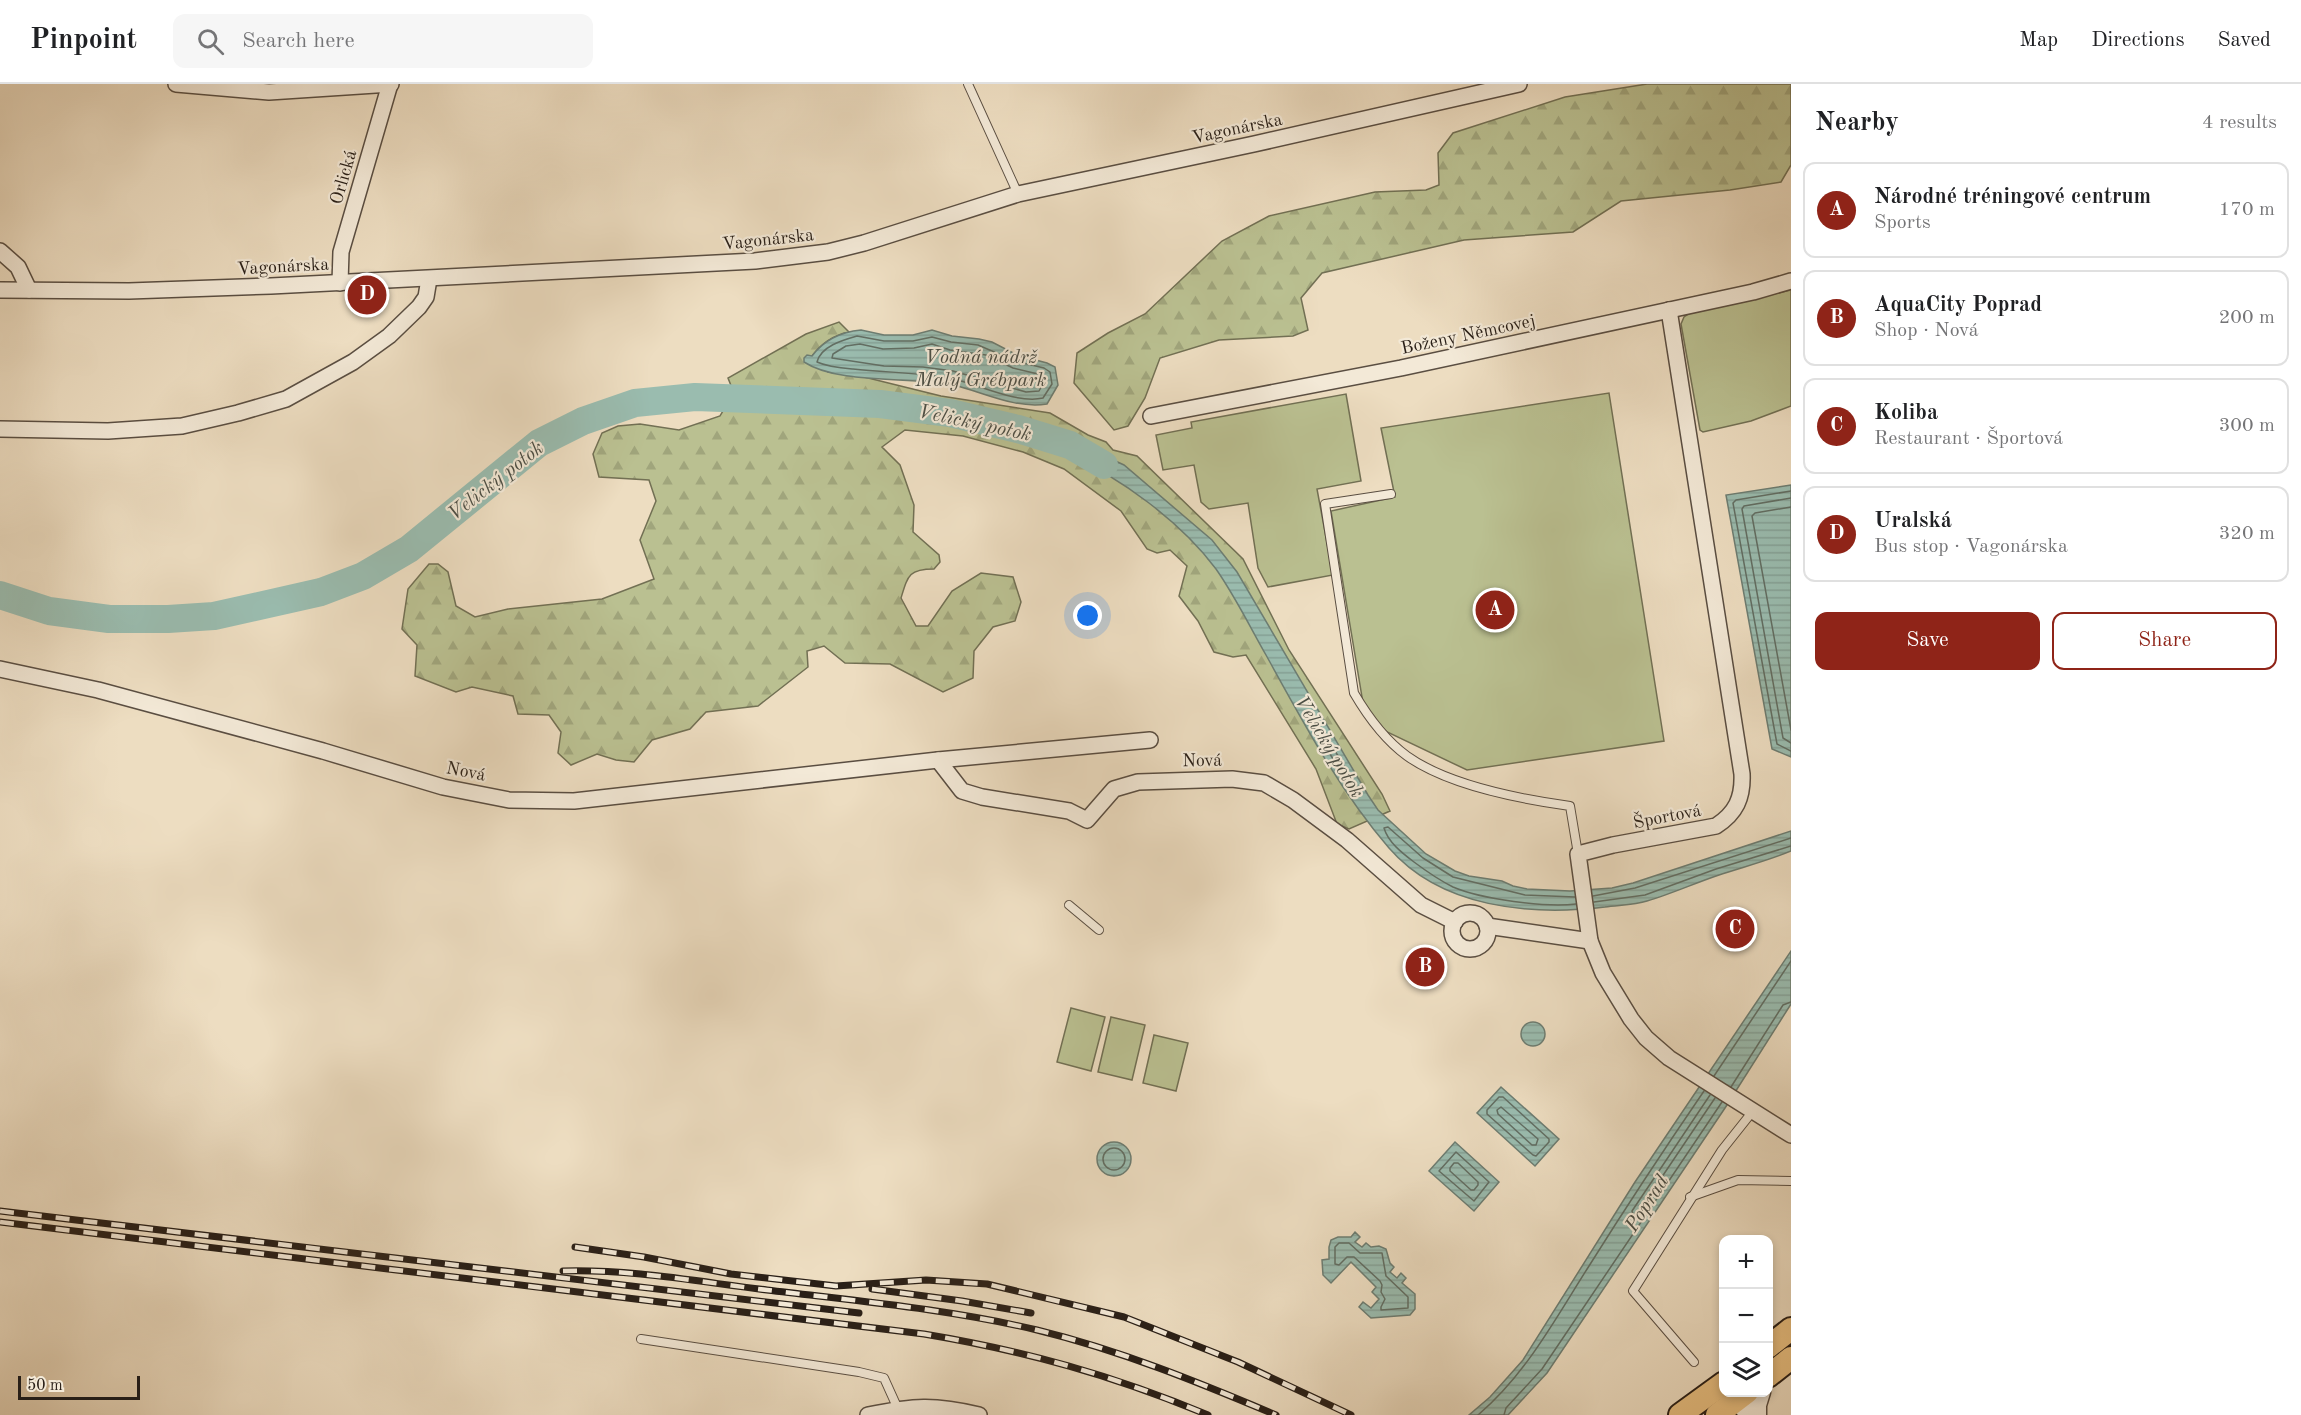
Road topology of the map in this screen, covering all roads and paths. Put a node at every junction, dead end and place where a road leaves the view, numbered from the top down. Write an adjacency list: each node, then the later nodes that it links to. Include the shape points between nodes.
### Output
1 (176, 84): 2 (street, via 268,92)
2 (391, 84): 9 (street, Orlická, via 341,252)
3 (968, 84): 5 (lane)
4 (1519, 84): 5 (street, Vagonárska)
5 (1018, 194): 7 (street, Vagonárska, via 864,243 795,257)
6 (0, 251): 11 (street, via 18,267)
7 (429, 279): 9 (street, Vagonárska); 14 (street, via 426,297 419,307 389,336 353,362 286,399 182,426 108,431)
8 (1791, 281): 12 (street, Boženy Němcovej)
9 (340, 283): 11 (street, Vagonárska, via 129,291)
10 (0, 290): 11 (street, Vagonárska)
11 (29, 290)
12 (1669, 310): 13 (street, Boženy Němcovej, via 1401,368); 19 (street, Športová, via 1742,788 1735,810 1716,826)
13 (1151, 416)
14 (0, 429)
15 (1391, 494): 19 (lane, via 1325,504 1354,693 1370,720 1407,756 1441,776 1526,800 1570,806)
16 (0, 669): 18 (street, Nová, via 98,690 443,787 509,800 574,801)
17 (1150, 740): 18 (street, Nová)
18 (938, 760): 21 (street, Nová, via 962,791 1069,811 1087,820 1114,789 1138,782 1232,779 1264,783 1347,840 1421,905)
19 (1578, 854): 24 (street)
20 (1068, 905): 23 (lane)
21 (1455, 922): 22 (street, via 1463,915 1474,914); 22 (street, via 1454,938 1466,948 1483,943)
22 (1487, 926): 24 (street)
23 (1099, 930)
24 (1590, 941): 25 (street, via 1603,973 1630,1019 1656,1047)
25 (1750, 1109): 26 (street); 28 (lane)
26 (1791, 1135)
27 (1791, 1180): 28 (lane, via 1738,1180)
28 (1690, 1197): 33 (lane, via 1633,1291)
29 (1791, 1329): 31 (main road)
30 (641, 1339): 37 (lane, via 884,1378)
31 (1773, 1343)
32 (1791, 1358): 34 (main road)
33 (1694, 1362)
34 (1773, 1372)
35 (1738, 1397): 40 (main road); 41 (main road)
36 (1759, 1397): 42 (street)
37 (898, 1409): 38 (street); 39 (street, via 935,1406)
38 (868, 1415)
39 (979, 1415)
40 (1680, 1415)
41 (1717, 1415)
42 (1756, 1415)

